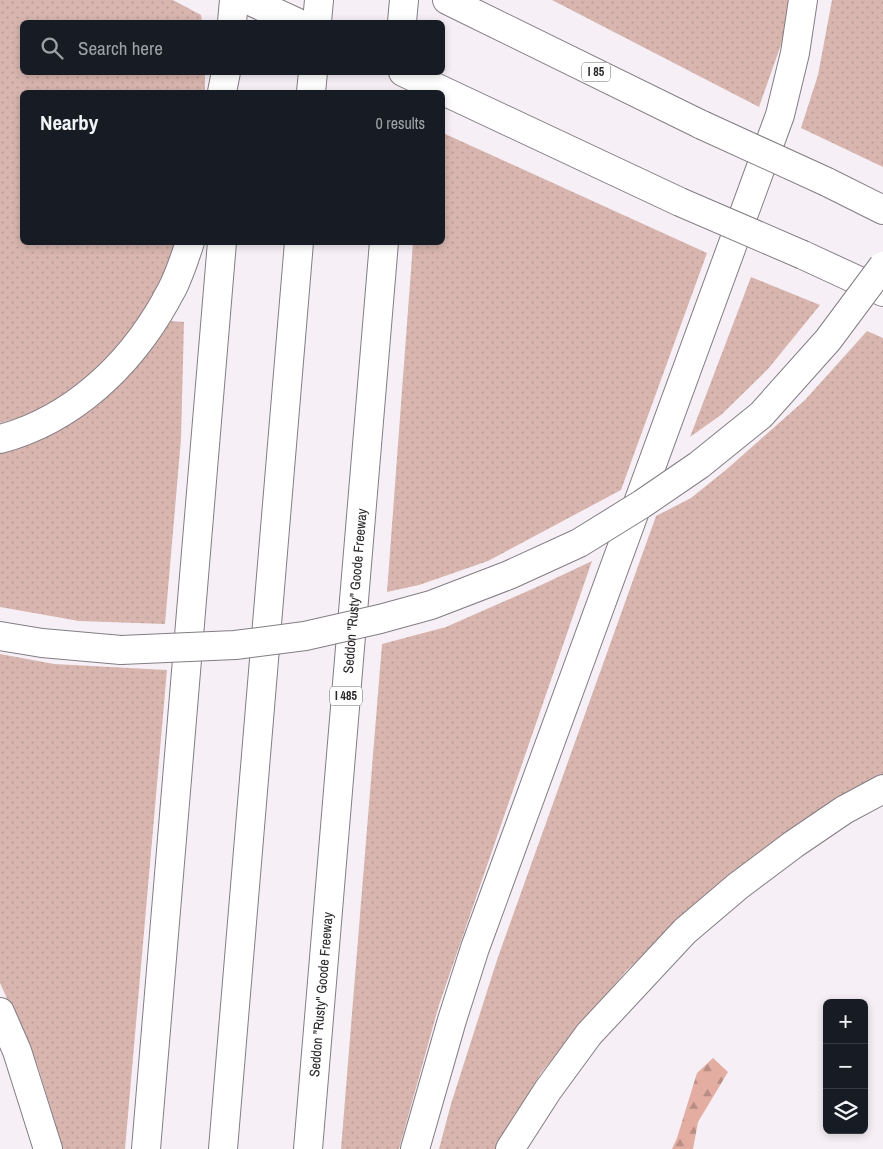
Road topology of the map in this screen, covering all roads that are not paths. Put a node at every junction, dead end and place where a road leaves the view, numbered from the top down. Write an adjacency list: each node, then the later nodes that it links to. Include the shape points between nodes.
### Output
1 (234, 0): 6 (highway)
2 (248, 0): 7 (highway)
3 (319, 0): 8 (highway)
4 (447, 0): 20 (highway, I 85, bridge)
5 (804, 0): 35 (highway, via 780,115 478,940)
6 (232, 20)
7 (292, 20)
8 (317, 20)
9 (226, 75): 14 (highway)
10 (227, 75): 15 (highway)
11 (313, 75): 16 (highway)
12 (398, 75): 17 (highway)
13 (408, 75): 18 (highway, bridge)
14 (222, 90)
15 (228, 90)
16 (311, 90)
17 (396, 90)
18 (440, 90)
19 (445, 92): 26 (highway, bridge)
20 (883, 210)
21 (189, 245): 27 (highway, via 177,279 154,320 120,365 76,404 48,420)
22 (222, 245): 32 (highway)
23 (299, 245): 33 (highway)
24 (384, 245): 34 (highway, Seddon "Rusty" Goode Freeway / I 485)
25 (883, 266): 28 (highway, bridge, via 828,340 760,415 699,465 642,504 579,543 509,575 430,605 380,619 305,636 235,645 120,650)
26 (883, 292)
27 (0, 439)
28 (0, 636)
29 (883, 789): 36 (highway, via 844,810 794,844 684,931 589,1034)
30 (0, 1012): 31 (highway, via 17,1051)
31 (48, 1149)
32 (146, 1149)
33 (223, 1149)
34 (308, 1149)
35 (415, 1149)
36 (510, 1149)

